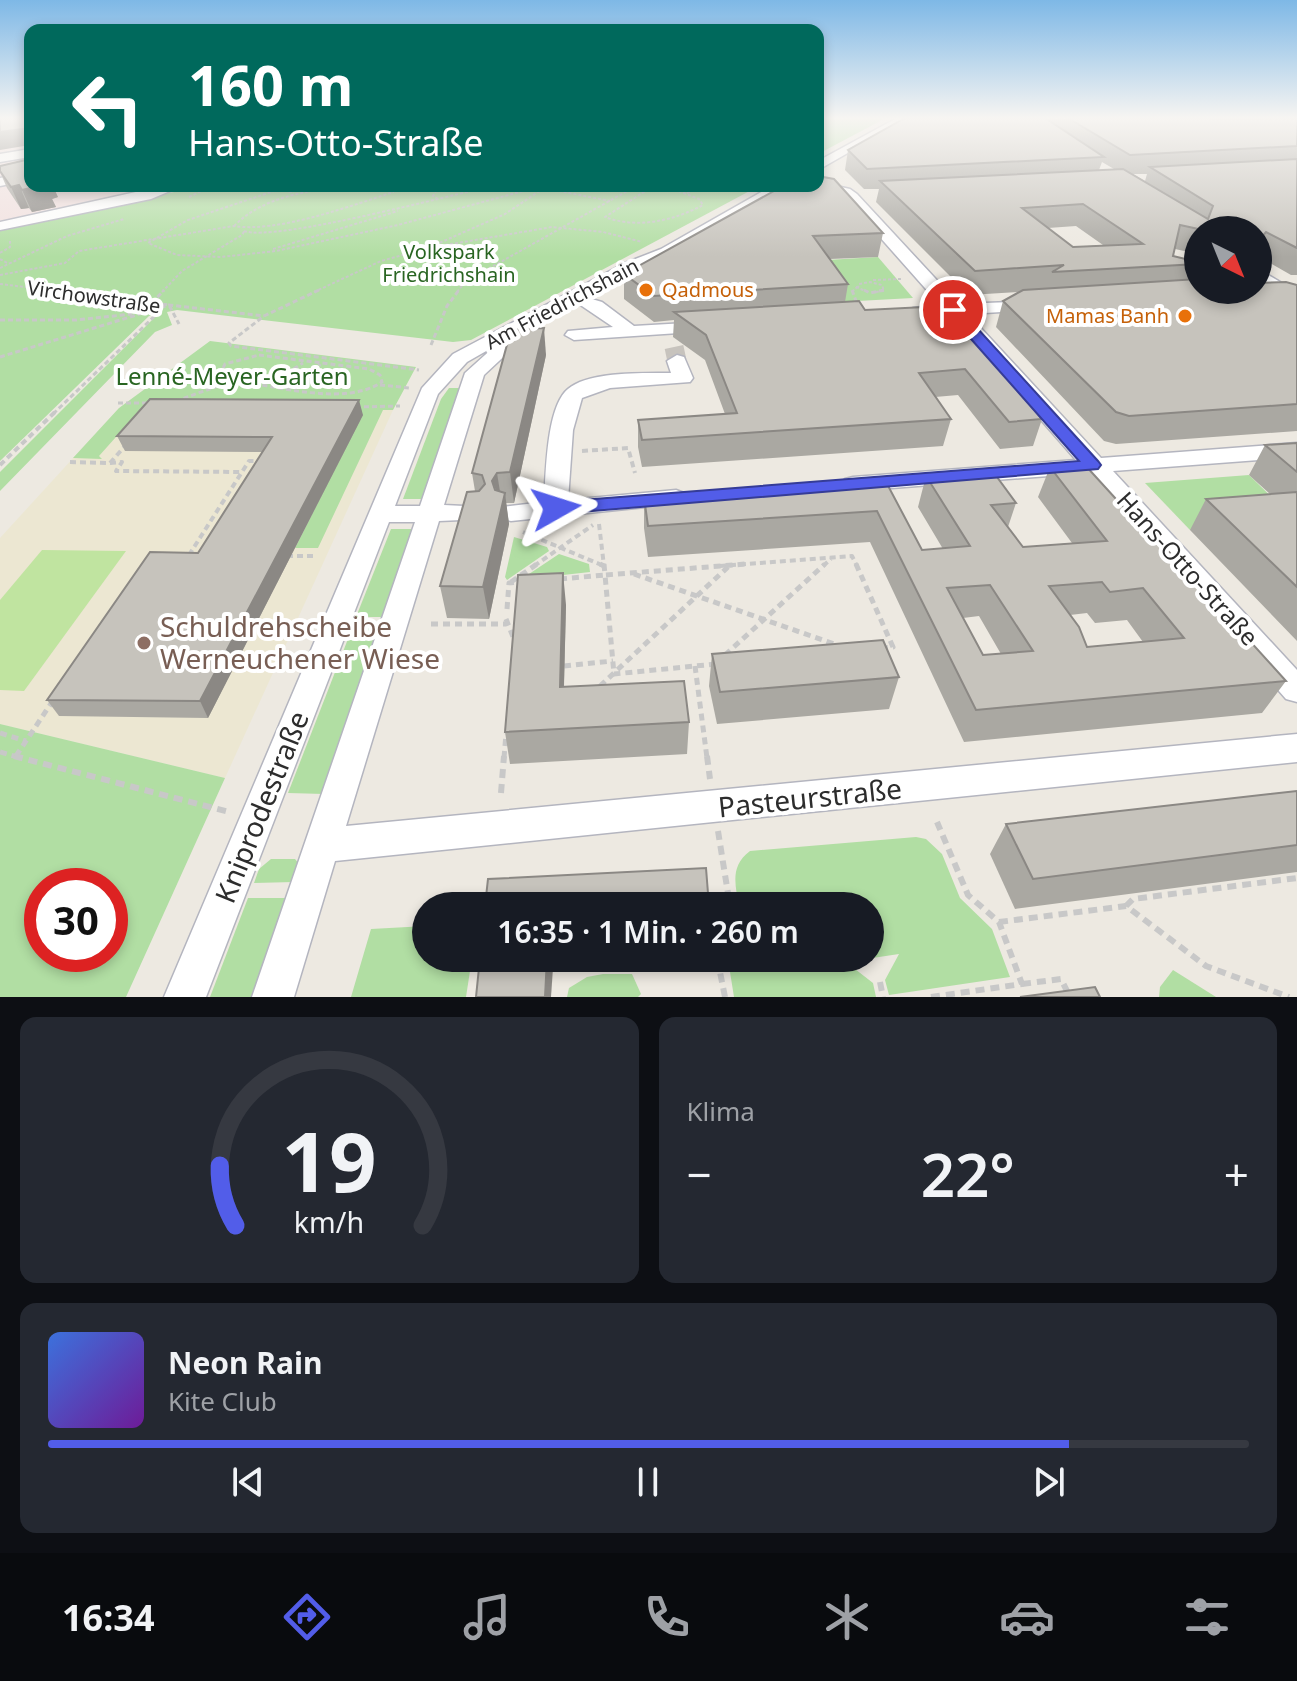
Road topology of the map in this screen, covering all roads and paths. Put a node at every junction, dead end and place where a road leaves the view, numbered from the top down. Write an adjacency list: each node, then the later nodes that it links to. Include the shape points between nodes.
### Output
1 (24, 177): 2 (street)
2 (0, 182)
3 (159, 192): 31 (street)
4 (198, 192): 22 (path)
5 (271, 192): 32 (path)
6 (290, 192): 20 (path)
7 (308, 192): 20 (path)
8 (393, 192): 30 (path, via 344,209)
9 (435, 192): 24 (path)
10 (468, 192): 24 (path)
11 (520, 192): 36 (path, via 353,237)
12 (537, 192): 33 (path, via 505,214)
13 (568, 192): 25 (path)
14 (626, 192): 25 (path)
15 (644, 192): 19 (path, via 605,217 624,222 679,218 703,205)
16 (684, 192): 19 (path)
17 (770, 192): 34 (street, Am Friedrichshain)
18 (824, 192): 23 (street)
19 (687, 193)
20 (296, 194): 28 (path, via 249,212)
21 (868, 196): 23 (street)
22 (187, 197)
23 (852, 197): 53 (street, Hans-Otto-Straße)
24 (438, 199): 26 (path)
25 (611, 201): 29 (path)
26 (409, 206): 30 (path, via 288,231 264,234); 36 (path)
27 (132, 217): 39 (path, via 67,236)
28 (234, 226): 30 (path); 32 (path)
29 (564, 228): 33 (path); 34 (path, via 603,232); 62 (path, via 465,282 447,306)
30 (245, 229): 37 (path)
31 (3, 232): 35 (path, via 12,245)
32 (149, 239): 37 (path, via 162,252); 41 (path, via 79,251 65,263)
33 (428, 248): 56 (path, via 381,261)
34 (659, 249): 49 (street, Am Friedrichshain, via 654,262); 65 (street, Am Friedrichshain)
35 (0, 253)
36 (259, 253): 37 (path)
37 (209, 255): 50 (path, via 182,271)
38 (0, 259): 39 (path)
39 (9, 264): 40 (path)
40 (0, 268)
41 (0, 275)
42 (897, 279): 43 (path)
43 (866, 282): 45 (path); 45 (path, via 879,284 884,291 865,293)
44 (0, 284): 50 (path, Virchowstraße)
45 (858, 286): 48 (path, via 851,291)
46 (1272, 287): 47 (street)
47 (1292, 293)
48 (856, 301)
49 (584, 302): 60 (street); 65 (street, Am Friedrichshain)
50 (152, 303): 52 (path, Virchowstraße)
51 (1047, 304): 53 (street)
52 (169, 305): 54 (path); 56 (path); 58 (path, Virchowstraße); 89 (path)
53 (953, 310): 55 (street); 90 (street, Hans-Otto-Straße)
54 (143, 312): 57 (path, via 76,320); 63 (path)
55 (896, 314)
56 (264, 316): 64 (path, via 229,344)
57 (0, 320)
58 (179, 324)
59 (725, 325): 60 (street)
60 (629, 331): 61 (street)
61 (574, 335)
62 (431, 345)
63 (0, 357)
64 (318, 358): 68 (path); 70 (path)
65 (471, 360): 96 (street, via 475,373); 98 (street, Kniprodestraße, via 429,392)
66 (677, 361): 85 (street, via 683,378 601,384 573,394)
67 (306, 362): 68 (path); 71 (path, via 259,355 238,358 219,371); 72 (path)
68 (312, 363): 69 (path)
69 (320, 364): 73 (path, via 369,369 380,375); 74 (path, via 314,376)
70 (419, 370)
71 (234, 380): 72 (path); 76 (path)
72 (277, 385): 74 (path)
73 (380, 385): 74 (path, via 354,395); 75 (path)
74 (294, 387)
75 (410, 388)
76 (176, 401)
77 (118, 403): 78 (path)
78 (162, 406)
79 (400, 406): 82 (path)
80 (173, 407): 81 (path)
81 (188, 407)
82 (355, 407)
83 (128, 442): 88 (path)
84 (1297, 450): 90 (street)
85 (560, 451): 92 (path, via 628,448); 95 (street)
86 (272, 461): 91 (path, via 249,461)
87 (70, 462): 88 (path)
88 (110, 463): 91 (path, via 122,462 116,471)
89 (0, 465)
90 (1092, 465): 93 (street); 129 (street, Hans-Otto-Straße)
91 (242, 472): 104 (path)
92 (635, 473)
93 (830, 486)
94 (705, 495): 95 (street)
95 (556, 508): 99 (street)
96 (430, 513): 97 (street); 98 (street); 142 (street)
97 (475, 513)
98 (380, 514): 151 (street, Kniprodestraße)
99 (522, 521): 102 (path)
100 (599, 521): 101 (path); 102 (path); 109 (path)
101 (583, 523)
102 (560, 548): 109 (path); 115 (path)
103 (177, 555): 104 (path)
104 (189, 555): 105 (path)
105 (205, 555)
106 (283, 556): 107 (path)
107 (314, 556)
108 (833, 558): 110 (path); 118 (path); 122 (path, via 852,556 893,647)
109 (604, 566): 112 (path)
110 (730, 566): 111 (path); 116 (path)
111 (632, 573): 112 (path); 116 (path)
112 (605, 575): 113 (path); 123 (path)
113 (559, 579)
114 (533, 581): 115 (path)
115 (509, 583): 117 (path)
116 (697, 596): 118 (path); 128 (path)
117 (507, 609)
118 (764, 620): 120 (path); 125 (path)
119 (431, 624): 121 (path, via 506,621 514,632)
120 (839, 646)
121 (513, 647)
122 (880, 648)
123 (613, 661): 126 (path); 128 (path)
124 (730, 663): 125 (path)
125 (714, 664): 127 (path)
126 (564, 666)
127 (695, 666): 128 (path); 138 (path)
128 (614, 674): 130 (path)
129 (1297, 690)
130 (594, 692)
131 (58, 694): 134 (path)
132 (507, 721): 139 (path)
133 (0, 733): 134 (path)
134 (26, 741): 137 (path)
135 (1297, 748): 142 (street, Pasteurstraße)
136 (0, 752): 137 (path)
137 (16, 756): 140 (path)
138 (709, 771)
139 (501, 793)
140 (229, 812)
141 (937, 822): 147 (path, via 968,895)
142 (323, 845): 152 (street)
143 (721, 846): 145 (path)
144 (1297, 878): 146 (path, via 1133,899)
145 (728, 892)
146 (1126, 906): 147 (path); 157 (path, via 1206,966)
147 (999, 922): 150 (path)
148 (720, 972): 153 (path)
149 (880, 982): 154 (path)
150 (1022, 984): 155 (path); 156 (path, via 1061,979)
151 (185, 997)
152 (273, 997)
153 (725, 997)
154 (883, 997)
155 (931, 997)
156 (1070, 997)
157 (1289, 997)

